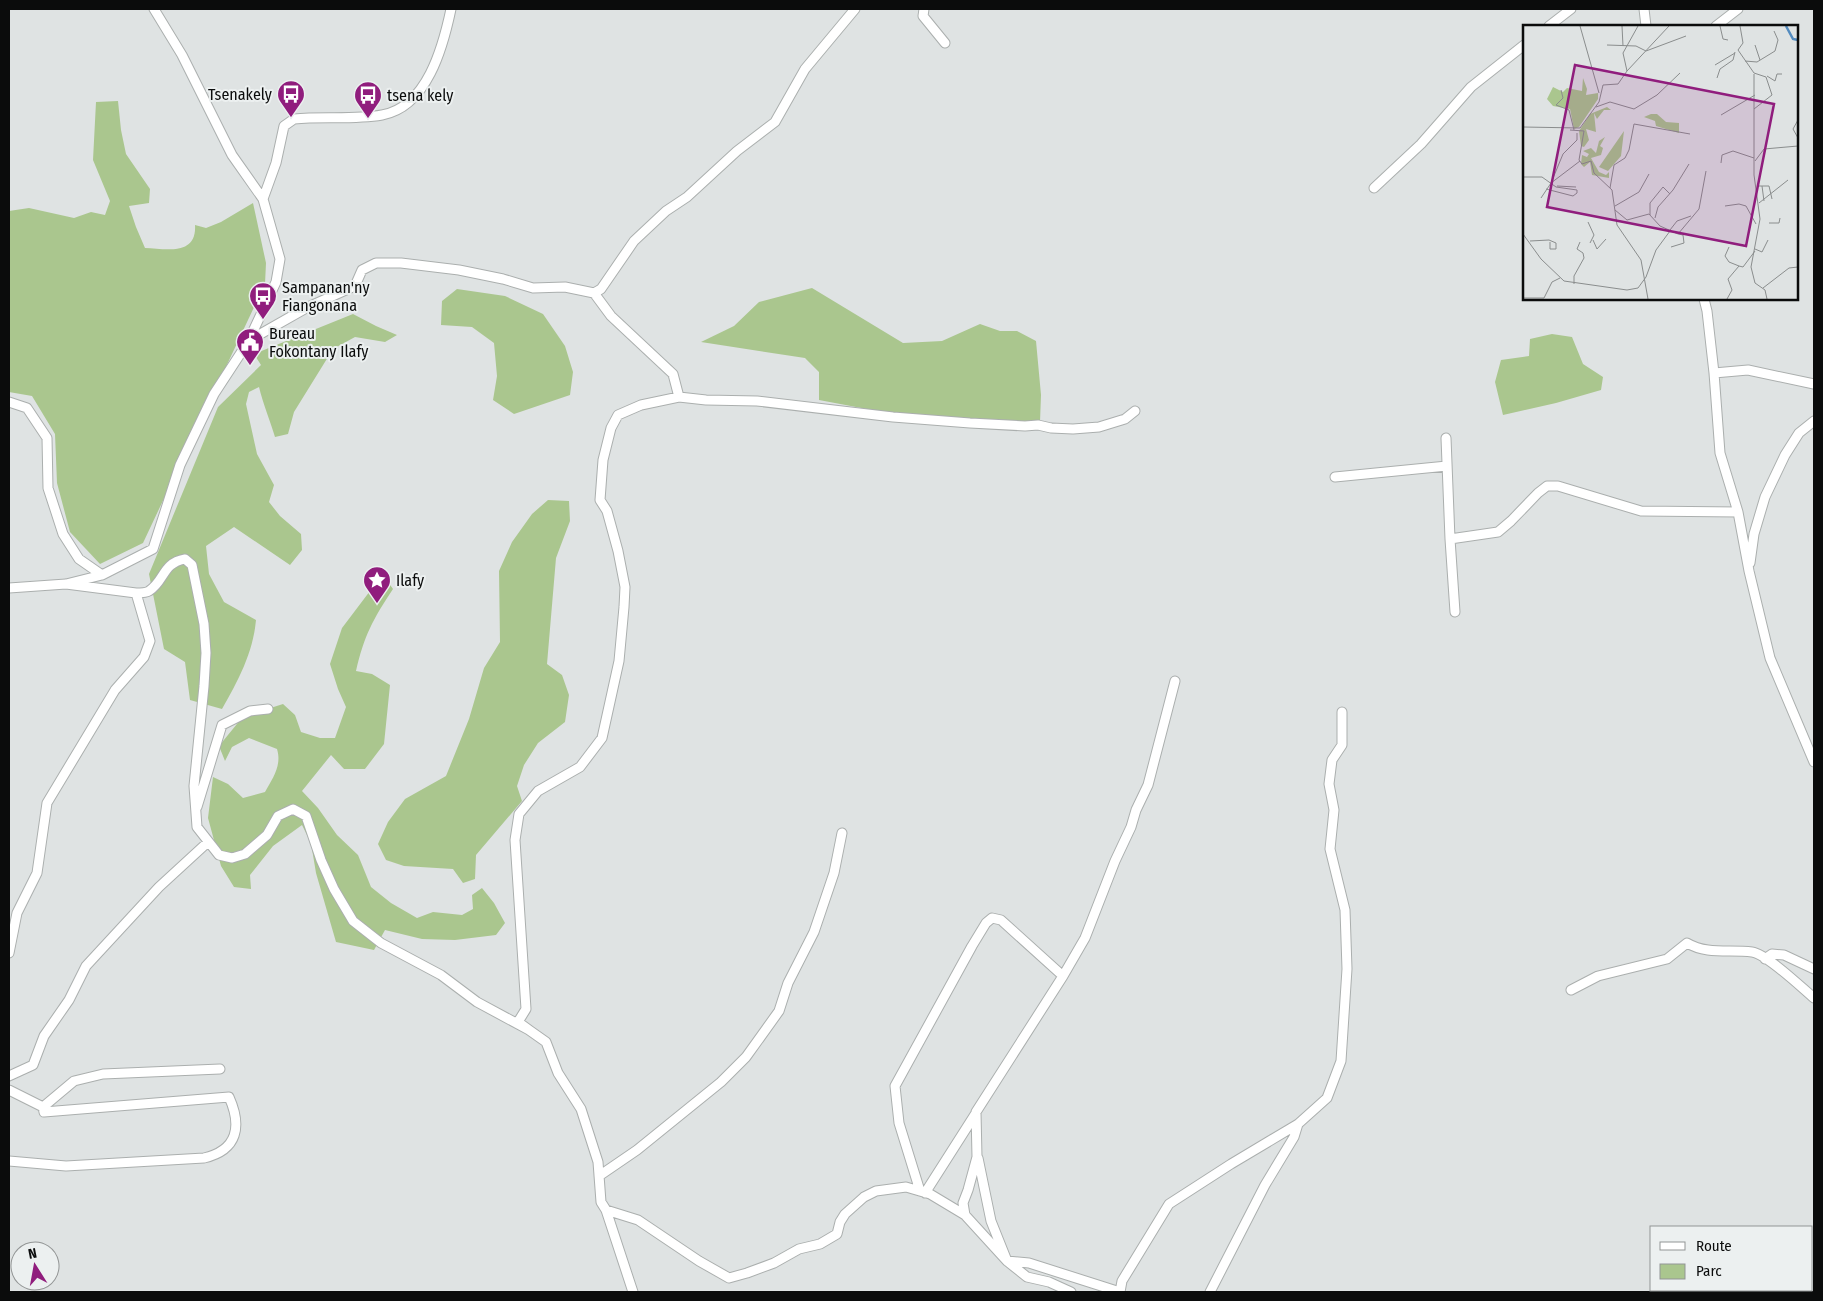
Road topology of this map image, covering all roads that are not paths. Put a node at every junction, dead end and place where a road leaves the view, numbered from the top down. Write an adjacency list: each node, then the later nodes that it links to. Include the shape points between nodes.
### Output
1 (154, 9): 14 (street, via 182,54 232,155)
2 (451, 9): 14 (street, via 434,67 416,94 395,112 294,119 284,126 276,163)
3 (855, 9): 15 (street, via 805,69 775,122 655,221 634,241 602,289)
4 (924, 9): 11 (street, via 923,16)
5 (1571, 9): 8 (street)
6 (1644, 9): 9 (street)
7 (1738, 9): 10 (street)
8 (1549, 25)
9 (1646, 25)
10 (1717, 25)
11 (945, 42)
12 (1523, 46): 13 (street, via 1472,87 1421,144)
13 (1374, 188)
14 (263, 199): 17 (street, via 280,259 276,282)
15 (594, 293): 17 (street, via 565,287 533,288 459,270 376,263 362,270 355,286 308,307); 20 (street, via 611,316 672,374)
16 (1704, 300): 18 (street)
17 (248, 342): 30 (street, via 214,394 180,465 153,549)
18 (1714, 373): 19 (street, via 1748,370); 27 (street, via 1720,453)
19 (1814, 384)
20 (679, 397): 22 (street, via 1052,428 1099,427 1126,419); 48 (street, via 641,404 618,415 611,428 603,460 600,500 607,511 624,587 619,660 602,738 580,766 538,792 519,814 515,840 526,1009 518,1022)
21 (9, 402): 30 (street, via 27,408 47,438 48,488 63,534 79,559)
22 (1135, 411)
23 (1814, 421): 29 (street, via 1799,433 1765,497 1754,534)
24 (1446, 438): 25 (street)
25 (1448, 466): 26 (street); 28 (street)
26 (1335, 478)
27 (1738, 512): 28 (street, via 1641,511 1558,486 1547,486 1498,532); 29 (street)
28 (1450, 539): 34 (street)
29 (1749, 571): 38 (street, via 1770,658)
30 (102, 575): 31 (street)
31 (66, 584): 32 (street); 33 (street)
32 (9, 588)
33 (136, 593): 39 (street, via 148,592 175,560 185,559 192,564 204,624 206,653 194,786); 42 (street, via 150,641 144,657 116,690 47,803 37,873 17,913)
34 (1455, 612)
35 (1175, 681): 45 (street, via 1148,785 1114,861 1085,938)
36 (268, 709): 39 (street, via 250,711 222,725)
37 (1342, 712): 54 (street, via 1342,745 1332,760 1329,784 1334,810 1330,849 1345,910 1348,969 1341,1061 1327,1098)
38 (1814, 760)
39 (195, 814): 41 (street, via 197,827)
40 (842, 834): 57 (street, via 834,874 814,932 788,983 779,1012 746,1057 721,1082 637,1150)
41 (208, 842): 48 (street, via 219,855 232,858 245,854 267,835 278,816 293,810 306,816 334,889 353,920 381,943); 50 (street, via 159,887 86,966 69,1000 44,1036 33,1066)
42 (9, 953)
43 (1765, 959): 44 (street, via 1772,954 1784,955); 46 (street, via 1753,952 1696,948 1687,943 1667,959 1598,976); 47 (street)
44 (1814, 969)
45 (1063, 976): 53 (street); 58 (street, via 1001,920 992,918 986,923 895,1086 899,1123)
46 (1571, 990)
47 (1814, 998)
48 (529, 1030): 57 (street, via 546,1042 558,1073 581,1110 598,1162)
49 (220, 1070): 52 (street, via 103,1074 74,1081)
50 (9, 1076)
51 (9, 1090): 52 (street)
52 (43, 1107): 56 (street, via 44,1112 229,1097 237,1127 231,1144 218,1155 204,1158 66,1166)
53 (976, 1112): 55 (street); 58 (street)
54 (1298, 1124): 64 (street, via 1169,1204 1122,1281); 65 (street)
55 (977, 1157): 60 (street, via 963,1203); 61 (street, via 992,1221)
56 (9, 1161)
57 (599, 1176): 59 (street, via 601,1202)
58 (922, 1192): 59 (street, via 906,1187 876,1190 845,1214 837,1234 747,1274 729,1278 638,1220); 60 (street)
59 (606, 1210): 62 (street)
60 (965, 1215): 61 (street)
61 (1006, 1260): 63 (street, via 1027,1277); 64 (street, via 1029,1263)
62 (633, 1292)
63 (1071, 1292)
64 (1120, 1292)
65 (1210, 1292)

